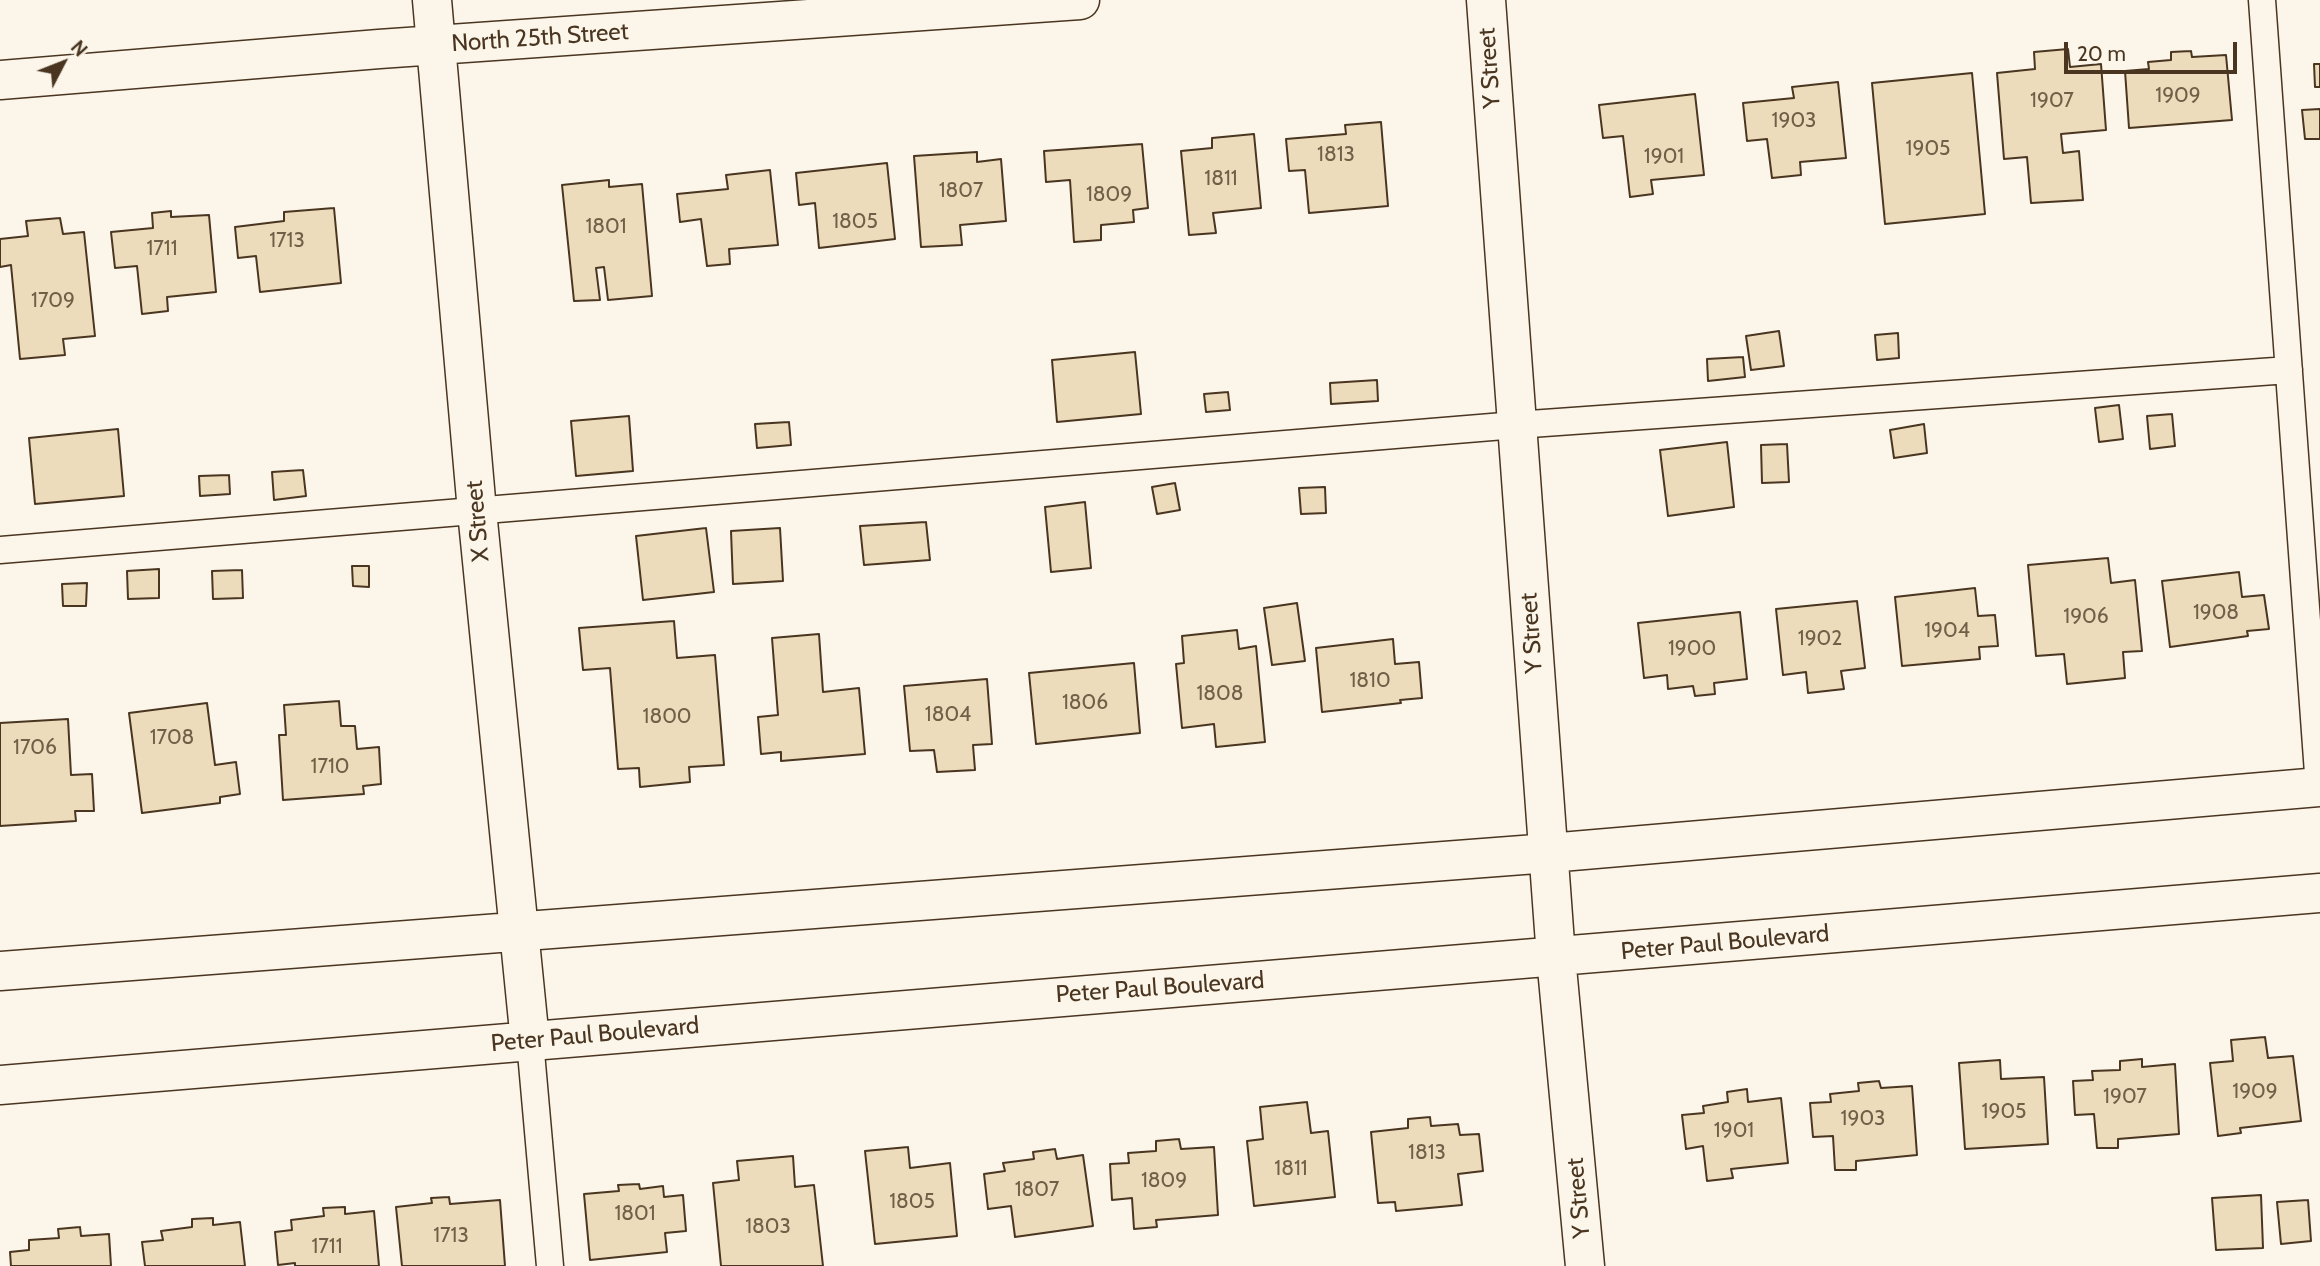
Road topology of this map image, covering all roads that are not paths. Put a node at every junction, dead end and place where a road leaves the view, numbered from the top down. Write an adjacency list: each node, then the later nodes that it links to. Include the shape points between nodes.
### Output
1 (432, 0): 5 (street, X Street)
2 (1080, 0): 5 (street, North 25th Street)
3 (1486, 0): 8 (street, Y Street)
4 (2262, 0): 7 (lane)
5 (434, 45): 6 (street, North 25th Street); 9 (street, X Street)
6 (0, 80)
7 (2289, 370): 8 (lane); 11 (lane)
8 (1516, 425): 9 (lane); 12 (street, Y Street)
9 (477, 511): 10 (lane); 14 (street, X Street)
10 (0, 550)
11 (2319, 787): 12 (street)
12 (1549, 853): 14 (street); 15 (street, Y Street)
13 (2320, 893): 15 (street, Peter Paul Boulevard)
14 (519, 932): 16 (street); 17 (street, X Street)
15 (1556, 957): 17 (street, Peter Paul Boulevard); 20 (street, Y Street)
16 (0, 971)
17 (530, 1041): 18 (street, Peter Paul Boulevard); 19 (lane)
18 (0, 1085)
19 (550, 1266)
20 (1585, 1266)

